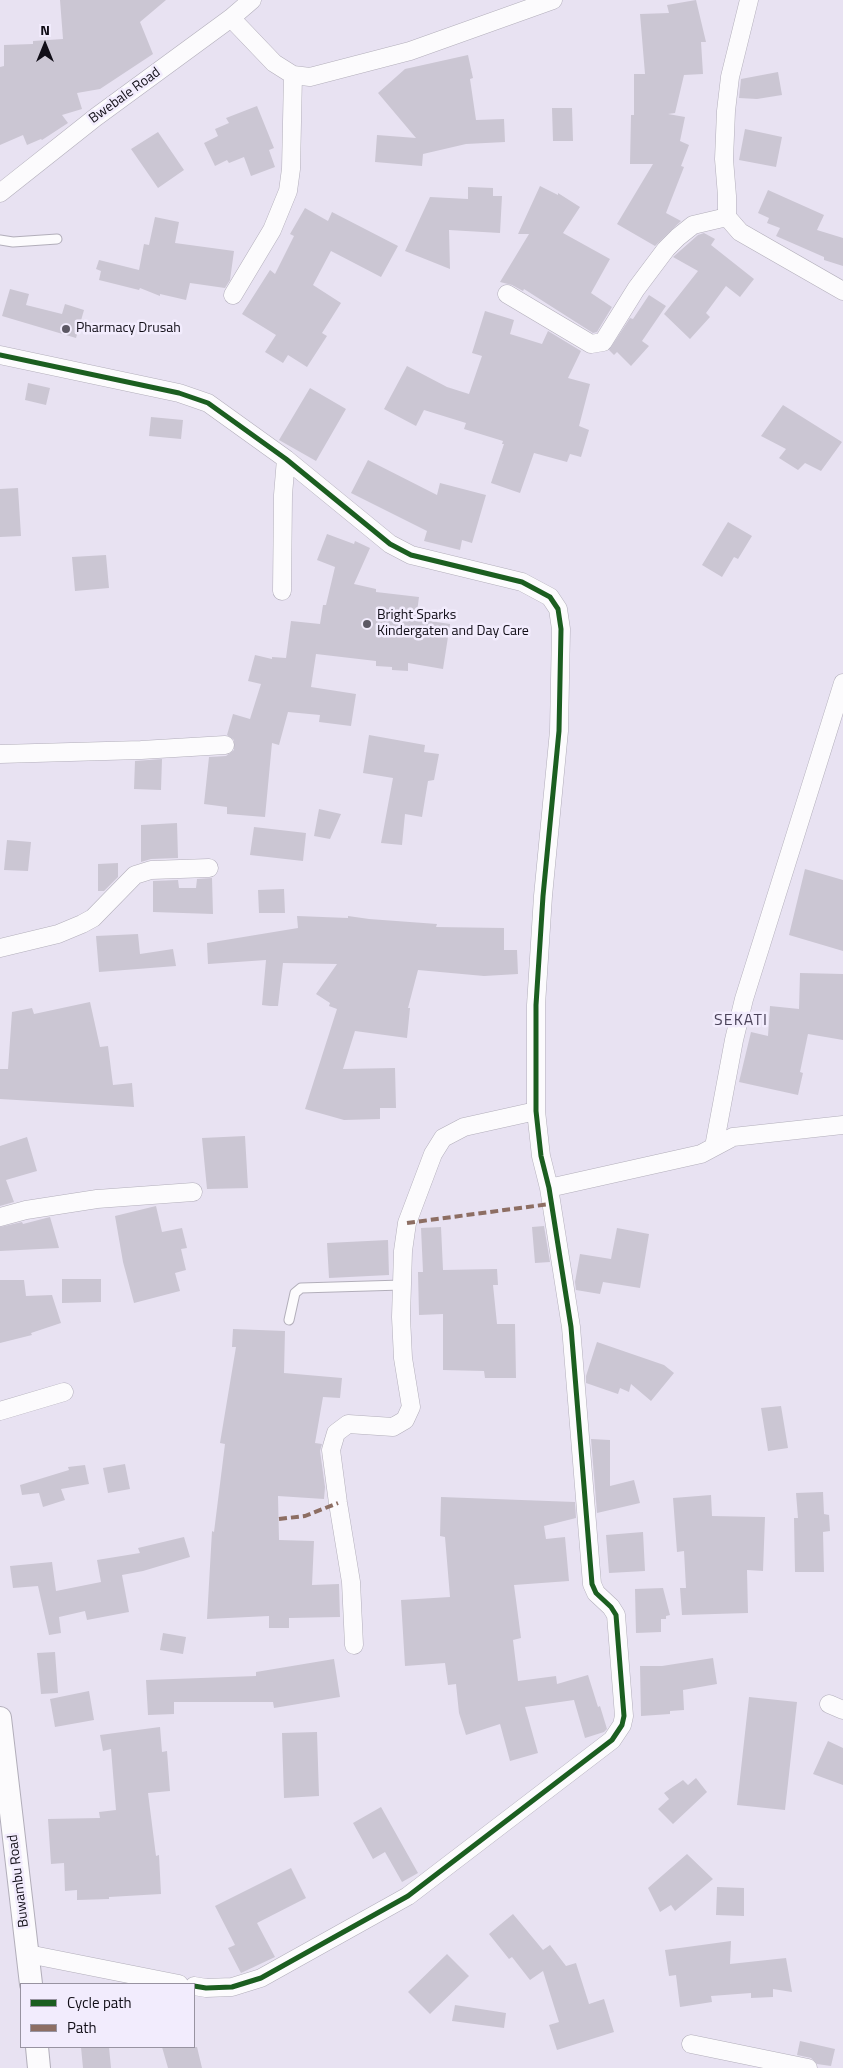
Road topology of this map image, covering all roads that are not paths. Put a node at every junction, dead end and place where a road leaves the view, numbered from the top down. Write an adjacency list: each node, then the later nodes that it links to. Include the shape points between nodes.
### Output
1 (252, 0): 4 (street, Bwebale Road)
2 (553, 0): 5 (street, via 410,51 310,78)
3 (749, 0): 7 (street, via 732,68 726,110)
4 (231, 18): 5 (street, via 274,62); 6 (street, Bwebale Road, via 96,117)
5 (293, 75): 12 (street, via 288,190 272,230)
6 (0, 193)
7 (727, 216): 10 (street, via 740,232); 11 (street, via 693,225 666,249 603,342 591,344)
8 (58, 239): 9 (lane)
9 (0, 240)
10 (843, 292)
11 (507, 294)
12 (233, 296)
13 (0, 355): 14 (street, via 179,393 208,403)
14 (286, 460): 15 (street); 21 (street, via 390,544 411,555 522,582 550,597 558,609 561,630 560,731 543,896 536,1005)
15 (282, 591)
16 (843, 683): 23 (street, via 744,999)
17 (225, 745): 18 (street)
18 (0, 754)
19 (209, 868): 20 (street, via 150,870 135,875 93,918 82,924 58,934)
20 (0, 948)
21 (536, 1111): 24 (street, via 541,1156); 27 (street, via 464,1127 443,1138 433,1154 407,1223)
22 (843, 1125): 23 (street, via 749,1134 733,1137)
23 (714, 1147): 24 (street, via 701,1154)
24 (549, 1188): 36 (street, via 570,1327 592,1584 616,1615 622,1725 612,1740 408,1896 261,1978 232,1987)
25 (193, 1192): 26 (street, via 97,1199)
26 (0, 1217)
27 (402, 1285): 28 (lane, via 301,1288 295,1293); 31 (street, via 403,1358 411,1407 405,1420 393,1427 348,1424 336,1433 331,1450 351,1582)
28 (289, 1320)
29 (64, 1392): 30 (street)
30 (0, 1411)
31 (354, 1645)
32 (0, 1718): 33 (street, Buwambu Road)
33 (28, 1954): 34 (street, Buwambu Road); 35 (street)
34 (31, 1983)
35 (175, 1983)
36 (195, 1986)
37 (691, 2044): 40 (street)
38 (37, 2048): 39 (street)
39 (39, 2068)
40 (808, 2068)

